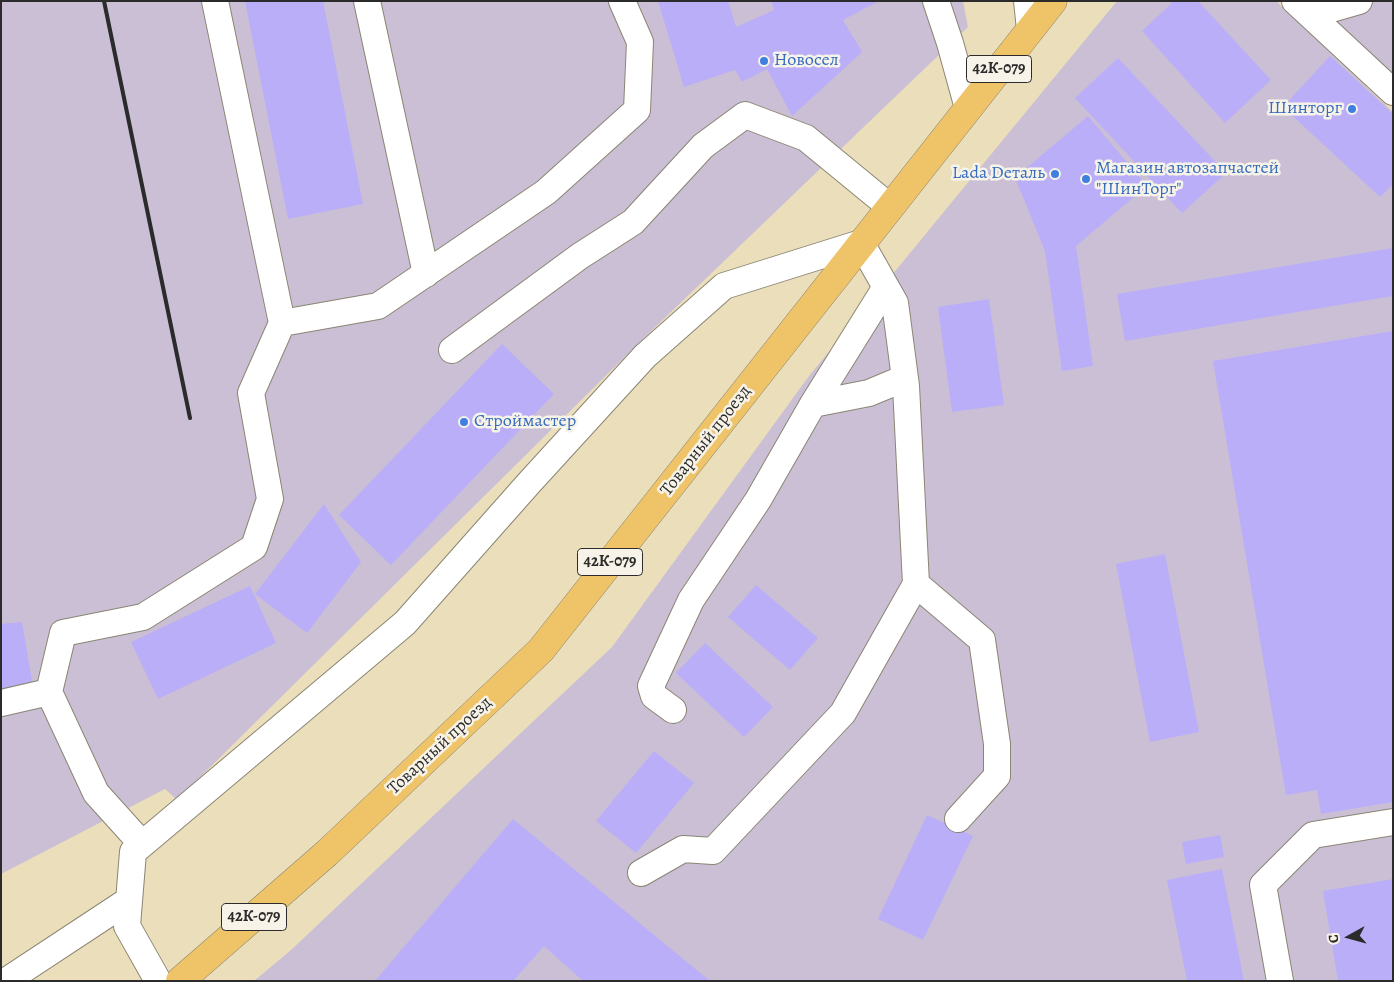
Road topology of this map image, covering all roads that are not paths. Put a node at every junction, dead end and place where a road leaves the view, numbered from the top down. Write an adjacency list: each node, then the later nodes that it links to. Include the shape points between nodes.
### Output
1 (215, 1): 16 (street)
2 (367, 1): 14 (street)
3 (622, 1): 14 (street, via 640,42 637,110 546,192)
4 (936, 1): 11 (street)
5 (1027, 1): 9 (street)
6 (1053, 1): 9 (main road, Товарный проезд / 42К-079)
7 (1359, 1): 8 (street)
8 (1303, 8): 10 (street)
9 (1030, 29): 11 (main road, Товарный проезд / 42К-079)
10 (1393, 92)
11 (968, 108): 12 (main road, Товарный проезд / 42К-079)
12 (890, 207): 13 (main road, Товарный проезд / 42К-079); 17 (street, via 806,138 745,115 703,146 633,222 580,256)
13 (861, 244): 15 (street); 26 (street, via 724,286 645,356 404,623); 31 (main road, Товарный проезд / 42К-079, via 541,650 327,853)
14 (426, 274): 16 (street, via 378,306)
15 (886, 287): 18 (street, via 895,303); 19 (street)
16 (282, 324): 21 (street, via 251,392 270,499 254,547 143,617 63,633)
17 (452, 350)
18 (905, 378): 19 (street, via 869,394); 20 (street)
19 (814, 404): 23 (street, via 758,500 691,600 651,686 654,696)
20 (916, 584): 24 (street, via 982,640 997,744 998,776); 27 (street, via 843,713 713,851 683,850)
21 (49, 692): 22 (street); 26 (street, via 96,793)
22 (1, 703)
23 (673, 710)
24 (958, 818)
25 (1393, 822): 32 (street, via 1313,835 1263,885)
26 (142, 844): 28 (street, via 133,852)
27 (641, 873)
28 (129, 900): 29 (street); 30 (street, via 127,926)
29 (6, 981)
30 (158, 981)
31 (180, 981)
32 (1280, 981)

